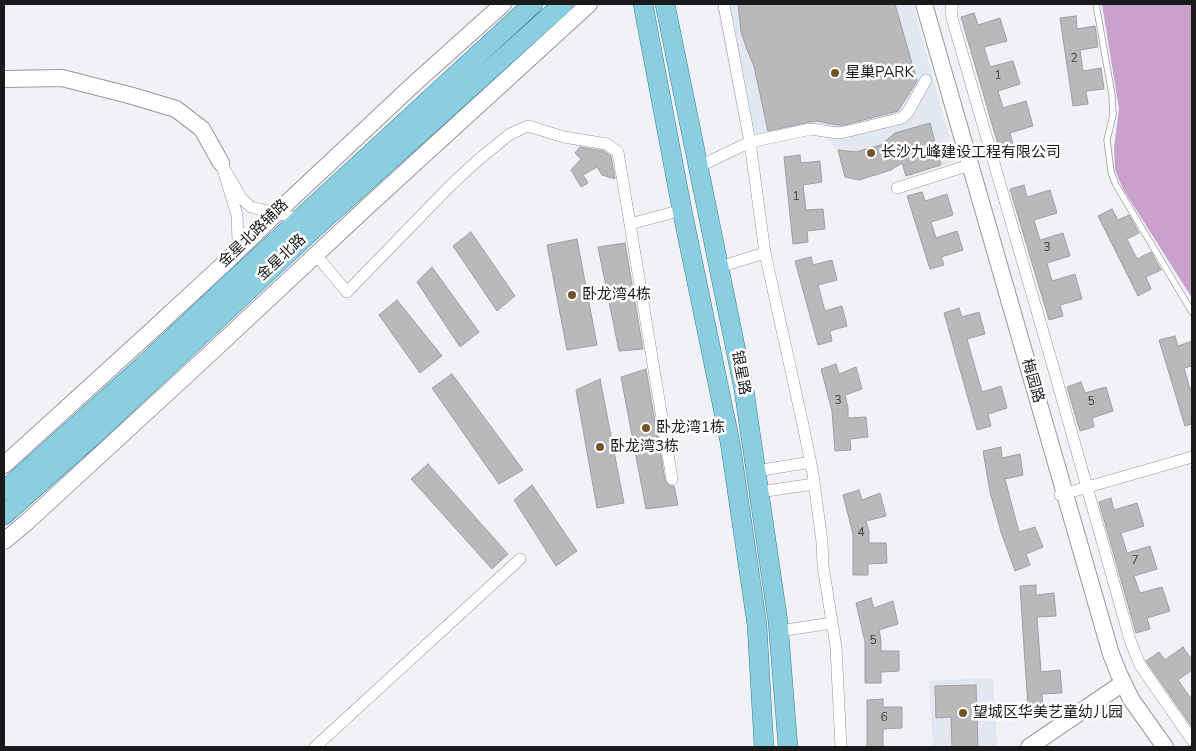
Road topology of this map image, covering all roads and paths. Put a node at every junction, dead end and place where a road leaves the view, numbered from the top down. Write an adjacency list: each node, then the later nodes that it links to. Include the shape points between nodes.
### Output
1 (503, 4): 20 (main road, 金星北路辅路)
2 (533, 4): 21 (main road, 金星北路)
3 (563, 4): 39 (main road, 金星北路)
4 (588, 4): 25 (main road)
5 (643, 4): 19 (main road, 银星路)
6 (664, 4): 17 (main road, 银星路)
7 (919, 4): 16 (main road, 梅园路)
8 (924, 4): 16 (main road, 梅园路)
9 (952, 4): 35 (street, via 952,18)
10 (1096, 4): 28 (lane, via 1112,95 1113,115 1107,140 1111,172)
11 (724, 5): 14 (street)
12 (4, 79): 15 (main road, via 62,78 176,109 202,129)
13 (926, 80): 14 (street, via 902,118 846,132 811,129)
14 (750, 142): 17 (street); 24 (street)
15 (221, 163): 20 (street, via 242,199 252,207); 23 (street, via 238,215)
16 (968, 166): 18 (street); 38 (main road, 梅园路)
17 (698, 167): 26 (main road, 银星路)
18 (897, 188)
19 (682, 210): 22 (street); 47 (main road, 银星路, via 730,442 757,625)
20 (276, 212): 21 (street); 23 (main road, 金星北路辅路)
21 (300, 218): 27 (main road, 金星北路)
22 (630, 224): 25 (street, via 618,152 607,144 564,137 528,126 510,134 478,160 347,292); 33 (street)
23 (238, 250): 27 (street); 31 (main road, 金星北路辅路)
24 (765, 252): 26 (street); 30 (street)
25 (316, 255): 40 (main road)
26 (719, 267): 32 (main road, 银星路, via 744,390)
27 (236, 278): 36 (main road, 金星北路)
28 (1192, 312)
29 (1192, 457): 35 (street)
30 (811, 462): 32 (street); 34 (street)
31 (4, 465)
32 (756, 470): 37 (main road, 银星路)
33 (672, 479)
34 (814, 484): 37 (street); 42 (street)
35 (1086, 488): 38 (street); 45 (street, via 1134,652)
36 (4, 491)
37 (759, 492): 43 (main road, 银星路)
38 (1063, 495): 44 (main road, 梅园路)
39 (4, 515)
40 (4, 541)
41 (520, 559): 46 (street)
42 (832, 623): 43 (street); 49 (street)
43 (779, 631): 48 (main road, 银星路)
44 (1121, 689): 50 (main road); 51 (main road); 52 (main road, 梅园路, via 1124,705); 53 (main road, 梅园路)
45 (1192, 740)
46 (315, 747)
47 (764, 747)
48 (788, 747)
49 (841, 747)
50 (1029, 747)
51 (1045, 747)
52 (1154, 747)
53 (1165, 747)

